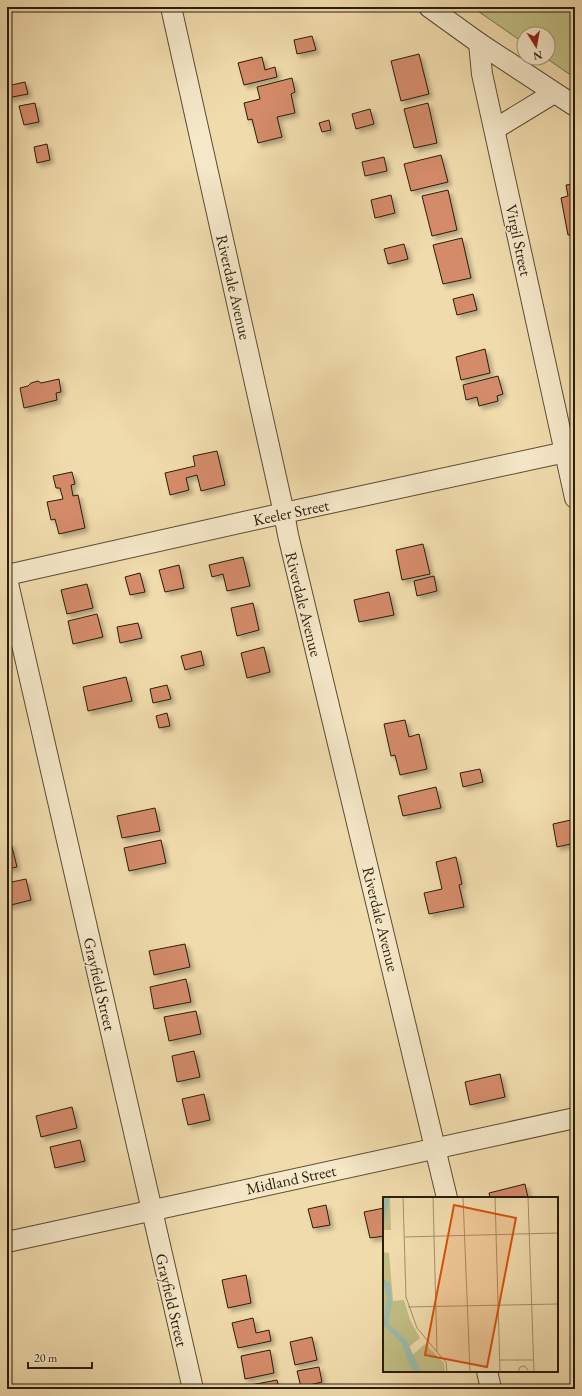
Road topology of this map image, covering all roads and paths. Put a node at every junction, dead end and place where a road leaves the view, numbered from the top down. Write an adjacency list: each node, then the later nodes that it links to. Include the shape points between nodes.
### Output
1 (171, 7): 9 (street, Riverdale Avenue)
2 (429, 7): 3 (street)
3 (479, 44): 4 (street); 6 (street, Virgil Street, via 482,74)
4 (554, 93): 5 (street); 6 (street)
5 (575, 106)
6 (495, 129): 7 (street, Virgil Street)
7 (570, 452): 8 (street, Virgil Street); 9 (street, Keeler Street)
8 (575, 498)
9 (284, 513): 10 (street, Keeler Street); 13 (street, Riverdale Avenue)
10 (7, 575)
11 (7, 579): 15 (street, Grayfield Street)
12 (575, 1118): 13 (street, Midland Street)
13 (436, 1148): 14 (street, Riverdale Avenue); 15 (street, Midland Street)
14 (448, 1197)
15 (151, 1210): 16 (street, Midland Street); 18 (street, Grayfield Street)
16 (7, 1242)
17 (487, 1372): 19 (street)
18 (193, 1389)
19 (491, 1389)

